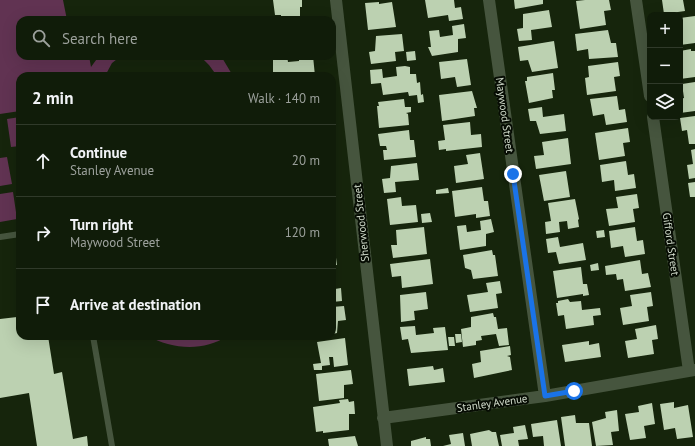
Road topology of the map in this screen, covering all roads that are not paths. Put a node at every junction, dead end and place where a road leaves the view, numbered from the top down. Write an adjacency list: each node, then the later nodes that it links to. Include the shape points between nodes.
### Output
1 (336, 0): 11 (street, Sherwood Street)
2 (489, 0): 10 (street, Maywood Street)
3 (636, 0): 4 (street)
4 (648, 84)
5 (653, 120): 9 (street, Gifford Street)
6 (16, 235): 7 (lane)
7 (0, 237)
8 (94, 340): 12 (lane)
9 (692, 371): 10 (street, Stanley Avenue)
10 (545, 396): 11 (street, Stanley Avenue)
11 (383, 418): 13 (street, Sherwood Street)
12 (112, 446)
13 (387, 446)

